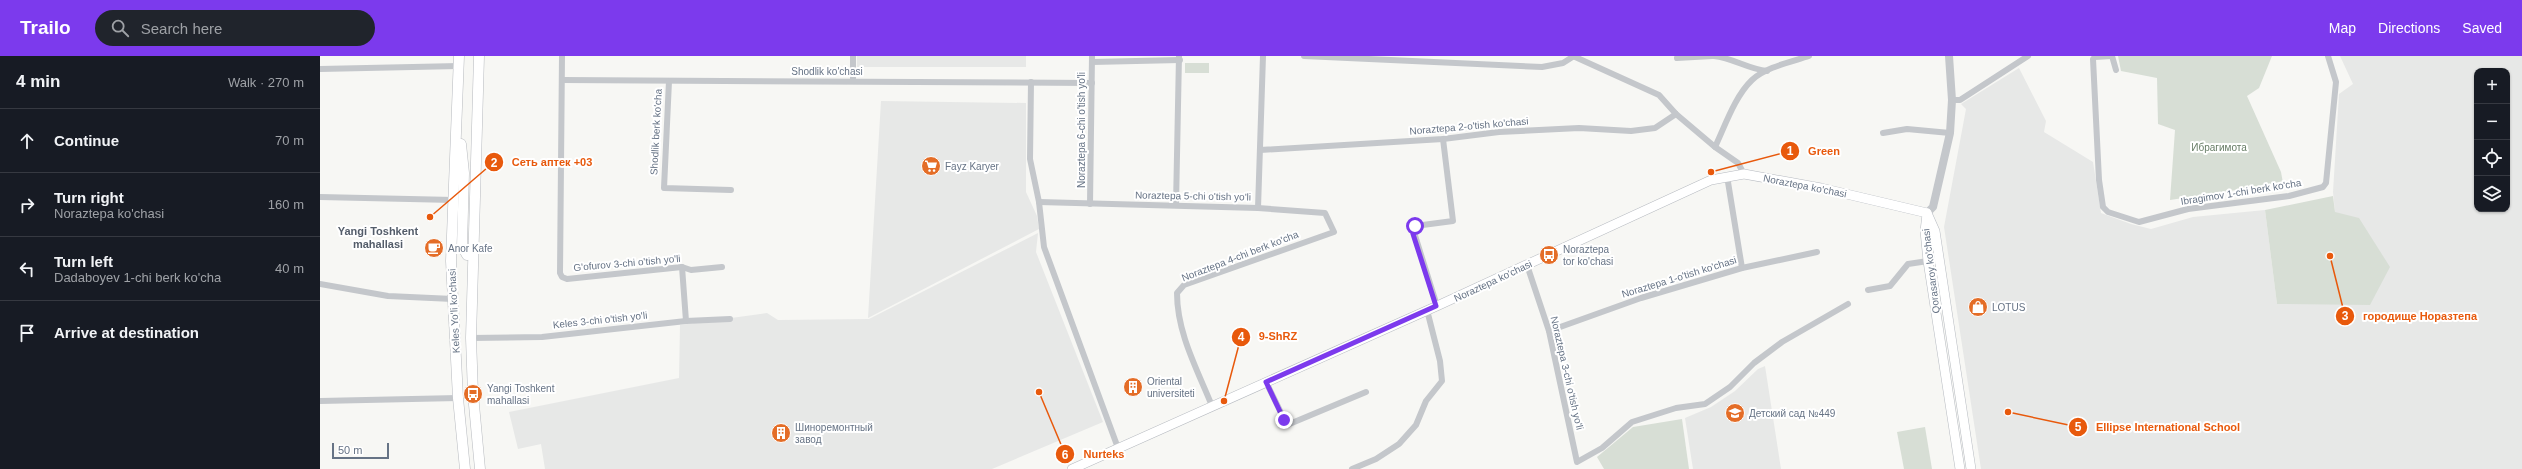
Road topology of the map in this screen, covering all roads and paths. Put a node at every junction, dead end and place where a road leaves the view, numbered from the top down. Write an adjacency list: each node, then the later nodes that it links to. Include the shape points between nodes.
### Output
1 (472, 56): 36 (main road, via 471,100)
2 (479, 56): 36 (main road, Keles Yoʻli koʻchasi)
3 (562, 56): 21 (street, G'ofurov 3-chi o'tish yo'li)
4 (853, 56): 22 (street)
5 (1263, 56): 33 (street)
6 (1304, 56): 7 (street, via 1542,67 1563,64)
7 (1574, 56): 28 (street, via 1659,95)
8 (1713, 56): 15 (street); 20 (street, via 1723,57 1753,70)
9 (1806, 56): 20 (street)
10 (1949, 56): 26 (street)
11 (2028, 56): 26 (street, via 1960,100)
12 (2112, 56): 13 (street, Ibragimov 1-chi berk ko'cha, via 2093,59 2097,156 2102,203 2108,212 2139,222 2188,209 2289,196 2323,187 2326,183 2336,82); 19 (street, Ibragimov 1-chi berk ko'cha)
13 (2328, 56)
14 (1180, 58): 16 (street); 42 (street)
15 (1677, 58)
16 (1092, 59): 25 (street, Noraztepa 6-chi o'tish yo'li)
17 (459, 61): 18 (street); 27 (main road, Keles Yoʻli koʻchasi)
18 (320, 69)
19 (2116, 70)
20 (1767, 71): 32 (street, via 1752,80)
21 (563, 80): 23 (street, Shodlik ko'chasi); 50 (street, G'ofurov 3-chi o'tish yo'li, via 560,273 562,277 568,279)
22 (853, 80): 23 (street, Shodlik ko'chasi); 24 (street, Shodlik ko'chasi)
23 (669, 81): 37 (street, Shodlik berk ko'cha, via 664,188)
24 (1031, 82): 25 (street, Shodlik ko'chasi); 40 (street, via 1030,159)
25 (1092, 83): 41 (street, Noraztepa 6-chi o'tish yo'li)
26 (1952, 100): 30 (street)
27 (458, 106): 39 (main road, Keles Yoʻli koʻchasi); 46 (main road, via 464,173 461,244 465,254 470,255)
28 (1676, 114): 31 (street, Noraztepa 2-o'tish ko'chasi, via 1655,128 1631,131 1579,128 1499,132); 32 (street)
29 (1883, 133): 30 (street, via 1907,129)
30 (1950, 133): 44 (street, via 1933,207)
31 (1443, 139): 33 (street, Noraztepa 2-o'tish ko'chasi); 57 (street, via 1453,221 1415,226 1413,229)
32 (1715, 147): 34 (street, via 1738,163)
33 (1260, 150): 43 (street)
34 (1744, 174): 35 (main road, Noraztepa ko'chasi); 44 (main road, Noraztepa ko'chasi, via 1821,188)
35 (1727, 176): 49 (main road, Noraztepa ko'chasi, via 1694,186); 52 (street)
36 (475, 184): 46 (main road, Keles Yoʻli koʻchasi)
37 (731, 190)
38 (320, 197): 39 (street)
39 (454, 200): 55 (main road, Keles Yoʻli koʻchasi, via 451,261)
40 (1039, 202): 41 (street, Noraztepa 5-chi o'tish yo'li); 68 (street, via 1044,247)
41 (1090, 204): 42 (street, Noraztepa 5-chi o'tish yo'li)
42 (1176, 205): 43 (street, Noraztepa 5-chi o'tish yo'li)
43 (1258, 208): 45 (street, Noraztepa 5-chi o'tish yo'li, via 1323,212)
44 (1927, 213): 48 (main road, Qorasaroy ko'chasi, via 1924,231); 74 (main road, Qorasaroy ko'chasi, via 1935,231)
45 (1334, 232): 67 (street, Noraztepa 4-chi berk ko'cha, via 1184,285 1177,293 1177,312 1181,328)
46 (474, 250): 62 (main road, Keles Yoʻli koʻchasi)
47 (1817, 252): 52 (street, Noraztepa 1-o'tish ko'chasi)
48 (1928, 261): 54 (street, via 1908,264 1890,286); 73 (main road, Qorasaroy ko'chasi)
49 (1527, 265): 57 (main road, Noraztepa ko'chasi); 61 (street, Noraztepa 3-chi o'tish yo'li)
50 (682, 267): 51 (street, G'ofurov 3-chi o'tish yo'li, via 691,270); 60 (street)
51 (722, 267)
52 (1742, 268): 61 (street, Noraztepa 1-o'tish ko'chasi, via 1641,298)
53 (320, 284): 55 (street, via 388,296)
54 (1868, 290)
55 (453, 299): 65 (main road, Keles Yoʻli koʻchasi)
56 (1848, 304): 61 (street, Noraztepa 3-chi o'tish yo'li, via 1782,342 1754,363 1730,387 1705,404 1676,408 1632,422 1602,448 1578,462)
57 (1436, 306): 58 (main road, Noraztepa ko'chasi)
58 (1427, 310): 63 (main road, Noraztepa ko'chasi); 72 (street, via 1440,361 1442,381 1426,401 1416,425 1399,444)
59 (730, 319): 60 (street, Keles 3-chi o'tish yo'li)
60 (686, 321): 62 (street, Keles 3-chi o'tish yo'li, via 542,337)
61 (1549, 331)
62 (471, 338): 70 (main road, Keles Yoʻli koʻchasi, via 472,394)
63 (1266, 382): 64 (street, via 1287,425); 67 (main road, Noraztepa ko'chasi)
64 (1366, 392)
65 (458, 398): 66 (street); 69 (main road, Keles Yoʻli koʻchasi)
66 (320, 401)
67 (1212, 406): 68 (main road, Noraztepa ko'chasi)
68 (1118, 448): 71 (main road, Noraztepa ko'chasi)
69 (465, 469)
70 (480, 469)
71 (1072, 469)
72 (1352, 469)
73 (1960, 469)
74 (1971, 469)

